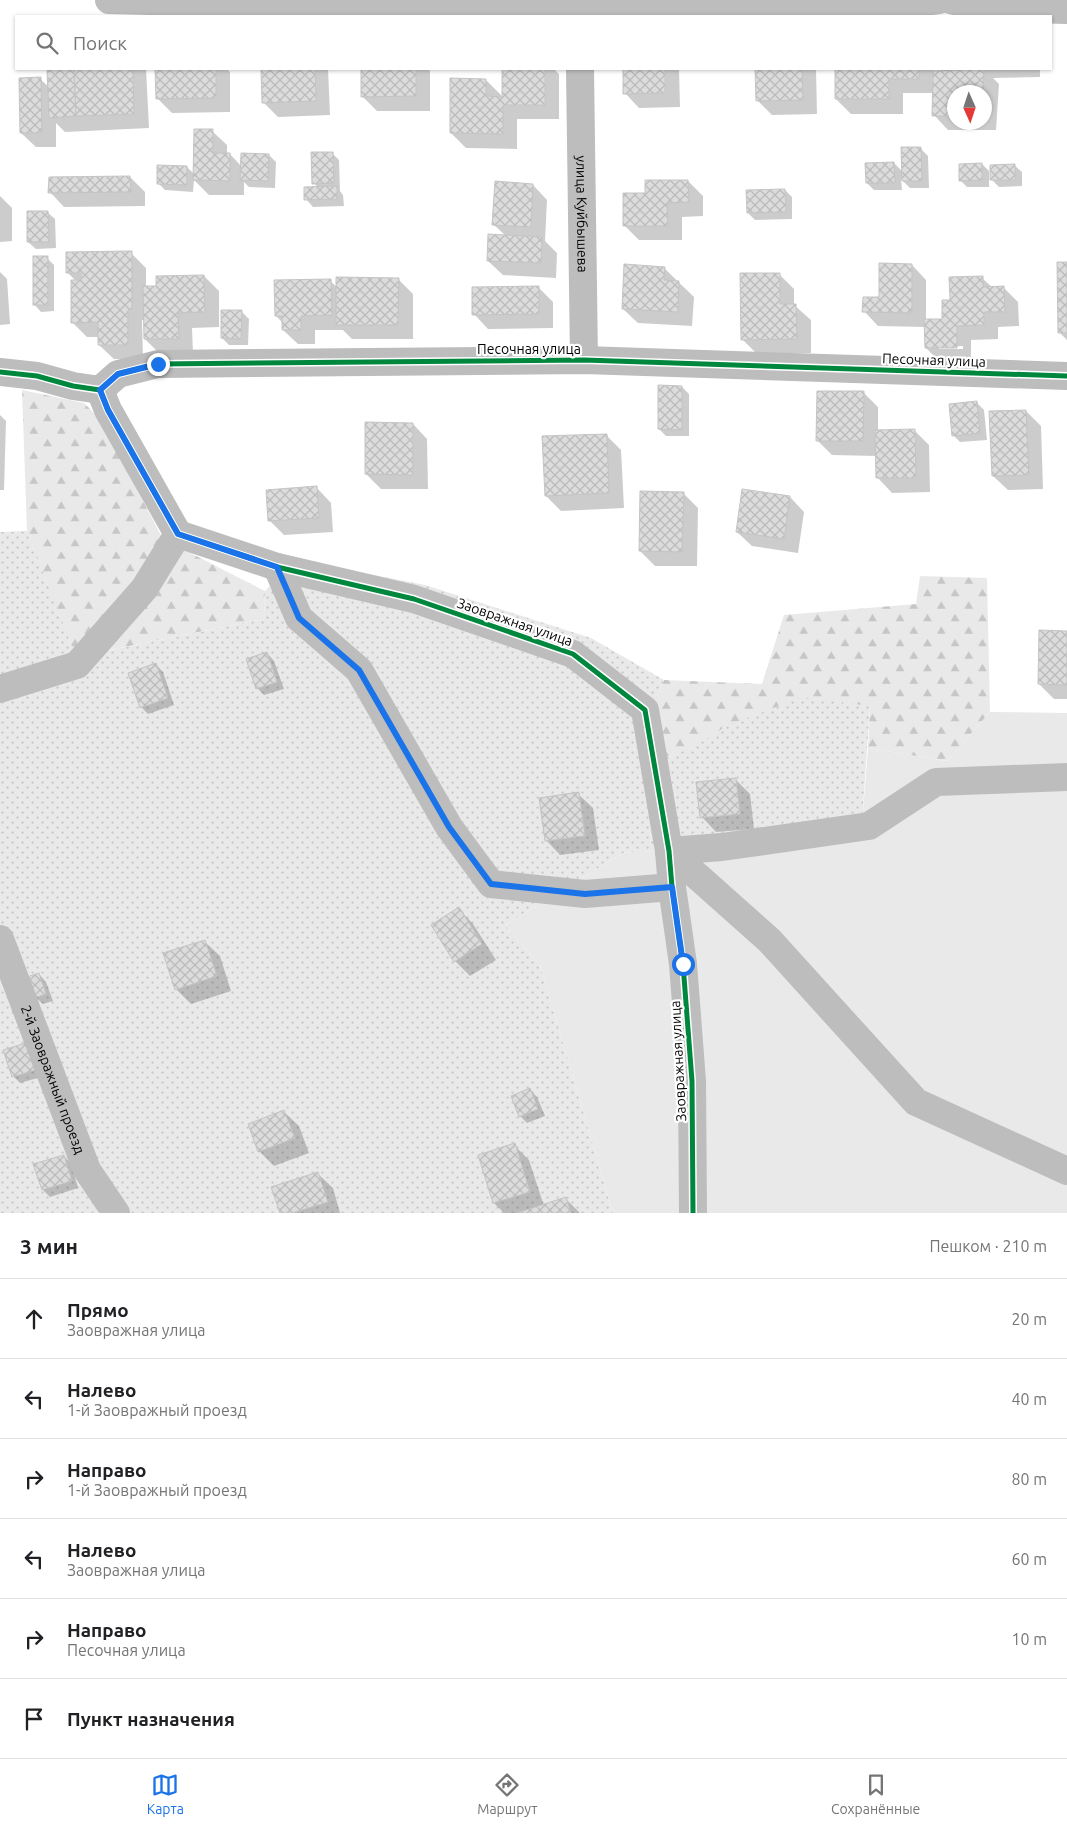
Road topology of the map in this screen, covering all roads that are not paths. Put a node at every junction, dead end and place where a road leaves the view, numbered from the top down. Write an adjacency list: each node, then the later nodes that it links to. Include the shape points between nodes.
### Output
1 (109, 0): 4 (street)
2 (939, 0): 4 (street, via 883,7)
3 (950, 0): 5 (street, via 983,8)
4 (579, 9)
5 (1067, 10)
6 (580, 70): 7 (street, улица Куйбышева)
7 (584, 360): 9 (street, Песочная улица); 10 (street, Песочная улица, via 158,364 118,374)
8 (0, 372): 10 (street, via 37,376)
9 (1067, 376)
10 (100, 390): 11 (street)
11 (178, 534): 12 (street, Заовражная улица); 13 (street, via 144,590 77,665)
12 (277, 567): 15 (street, Заовражная улица, via 414,599 573,654 645,710); 16 (street, via 299,618 359,670 449,827 491,884 585,894)
13 (0, 689)
14 (1067, 777): 15 (street, via 936,782 869,826 722,847)
15 (669, 851): 16 (street, Заовражная улица); 18 (street, via 769,940 916,1102)
16 (672, 887): 20 (street, Заовражная улица, via 683,964 692,1081)
17 (0, 939): 19 (street, 2-й Заовражный проезд, via 87,1170)
18 (1067, 1171)
19 (116, 1213)
20 (693, 1213)

